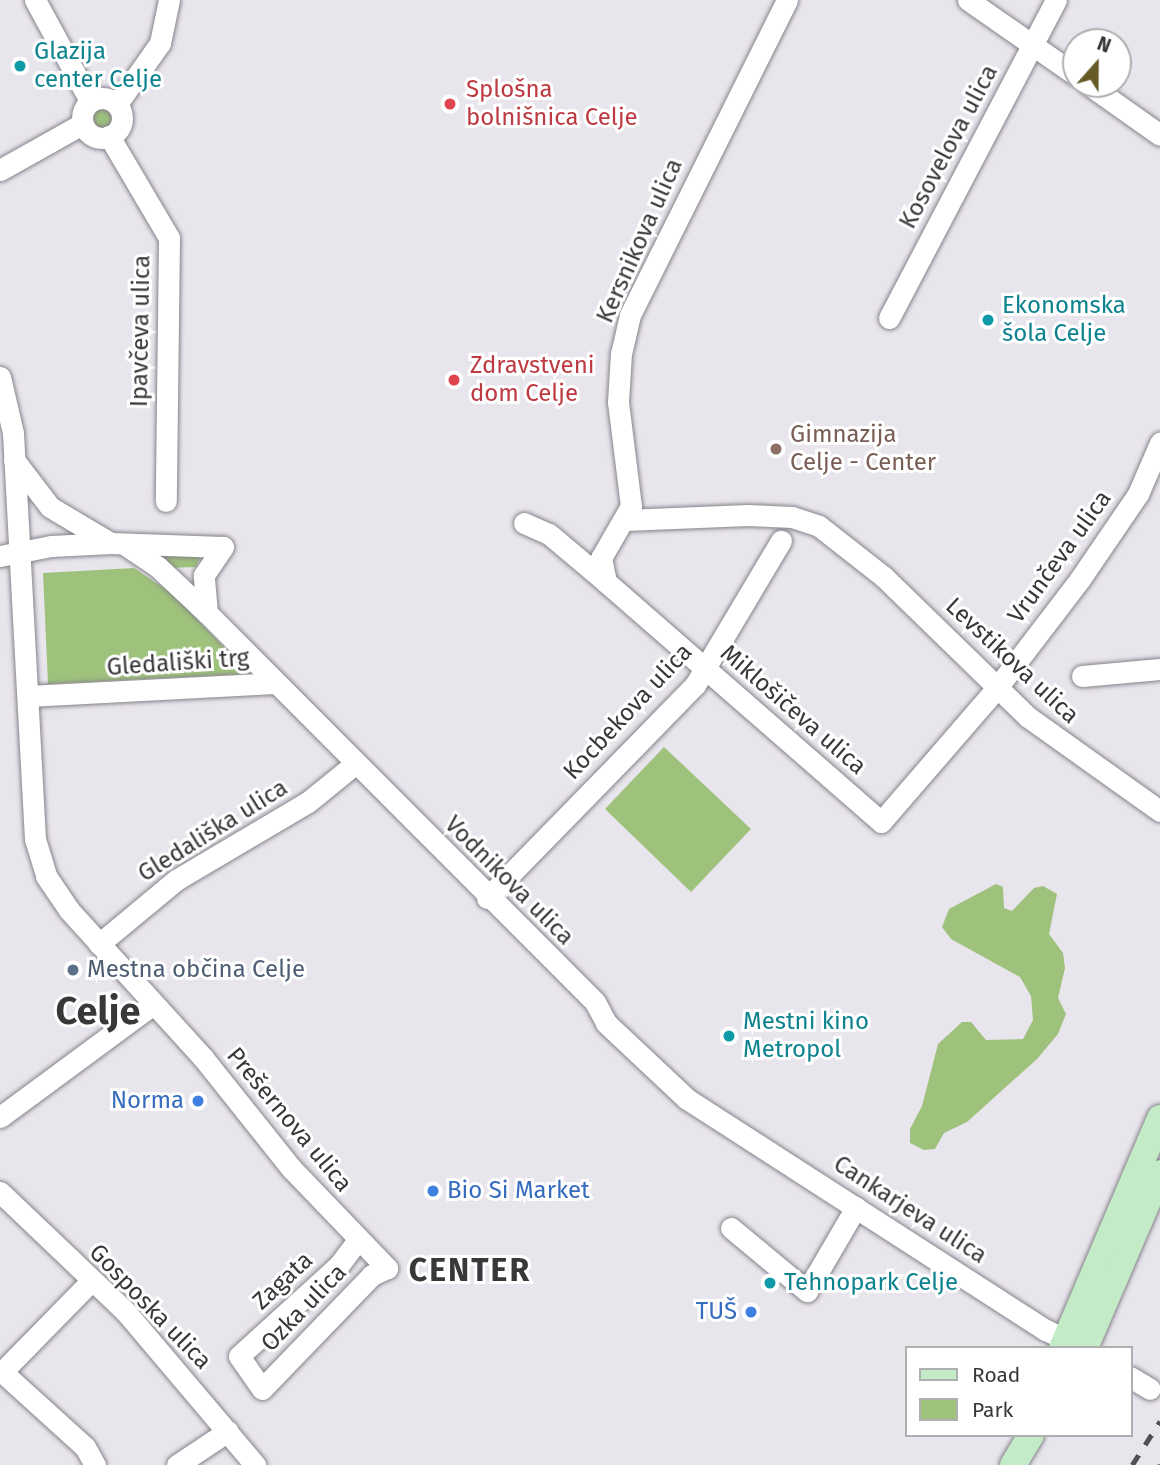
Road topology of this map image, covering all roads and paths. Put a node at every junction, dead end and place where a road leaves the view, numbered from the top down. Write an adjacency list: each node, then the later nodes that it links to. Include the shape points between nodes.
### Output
1 (35, 0): 9 (street)
2 (169, 0): 10 (street, via 160,43)
3 (787, 0): 20 (street, Kersnikova ulica, via 630,314 621,353 618,402 632,487)
4 (968, 0): 6 (street)
5 (1056, 0): 6 (street, Kosovelova ulica)
6 (1033, 45): 7 (street); 15 (street, Kosovelova ulica)
7 (1062, 65)
8 (1108, 98): 12 (street)
9 (90, 101): 10 (street, via 107,98); 11 (street, via 82,111)
10 (117, 104): 13 (street, via 121,122)
11 (82, 124): 13 (street, via 96,137); 14 (street)
12 (1160, 135)
13 (109, 136): 19 (street, Ipavčeva ulica, via 169,237)
14 (0, 170)
15 (889, 318)
16 (0, 377): 18 (street, Prešernova ulica, via 8,402)
17 (1160, 443): 31 (street, Vrunčeva ulica, via 1116,530)
18 (14, 460): 23 (street, Gledališki trg, via 50,507); 24 (street, Prešernova ulica)
19 (166, 501)
20 (625, 520): 25 (street, via 601,558); 31 (street, Levstikova ulica, via 792,517 839,538)
21 (524, 523): 25 (street, Miklošičeva ulica, via 549,534)
22 (781, 541): 27 (street, Kocbekova ulica)
23 (118, 543): 24 (street); 26 (street, Gledališki trg, via 157,566); 26 (street, Gledališki trg, via 223,547 205,575)
24 (10, 554): 32 (street, Prešernova ulica)
25 (606, 582): 27 (street, Miklošičeva ulica)
26 (207, 613): 30 (street, Gledališki trg)
27 (707, 669): 35 (street, Miklošičeva ulica); 36 (street, Kocbekova ulica)
28 (1160, 669): 29 (street)
29 (1082, 676)
30 (274, 683): 32 (street, Gledališki trg); 33 (street, Vodnikova ulica)
31 (996, 689): 34 (street, Levstikova ulica, via 1072,752); 35 (street, Vrunčeva ulica)
32 (29, 696): 37 (street, Prešernova ulica, via 37,851 54,889)
33 (356, 763): 36 (street, Vodnikova ulica); 37 (street, Gledališka ulica, via 308,802 176,880)
34 (1160, 811)
35 (881, 822)
36 (486, 898): 39 (street, Vodnikova ulica, via 595,1002 606,1023 687,1100)
37 (99, 944): 38 (street, Prešernova ulica)
38 (153, 1004): 40 (street); 46 (street, Prešernova ulica)
39 (708, 1114): 44 (street, Cankarjeva ulica)
40 (0, 1117)
41 (1160, 1118): 49 (main road)
42 (1160, 1173): 49 (main road)
43 (0, 1192): 48 (street, Gosposka ulica)
44 (856, 1207): 45 (street, via 807,1291); 49 (street, Cankarjeva ulica)
45 (731, 1228)
46 (358, 1240): 47 (street, Prešernova ulica); 52 (street, Zagata, via 339,1265 239,1356)
47 (387, 1268): 52 (street, Ozka ulica, via 372,1275)
48 (91, 1281): 50 (street); 54 (street, Gosposka ulica, via 125,1311)
49 (1074, 1346)
50 (1, 1371): 57 (street, via 69,1432)
51 (1132, 1378): 53 (street)
52 (262, 1389)
53 (1150, 1389)
54 (228, 1432): 58 (street); 59 (street, Gosposka ulica)
55 (1014, 1437): 60 (main road)
56 (1030, 1437): 61 (main road)
57 (95, 1465)
58 (177, 1465)
59 (255, 1465)
60 (998, 1465)
61 (1013, 1465)

